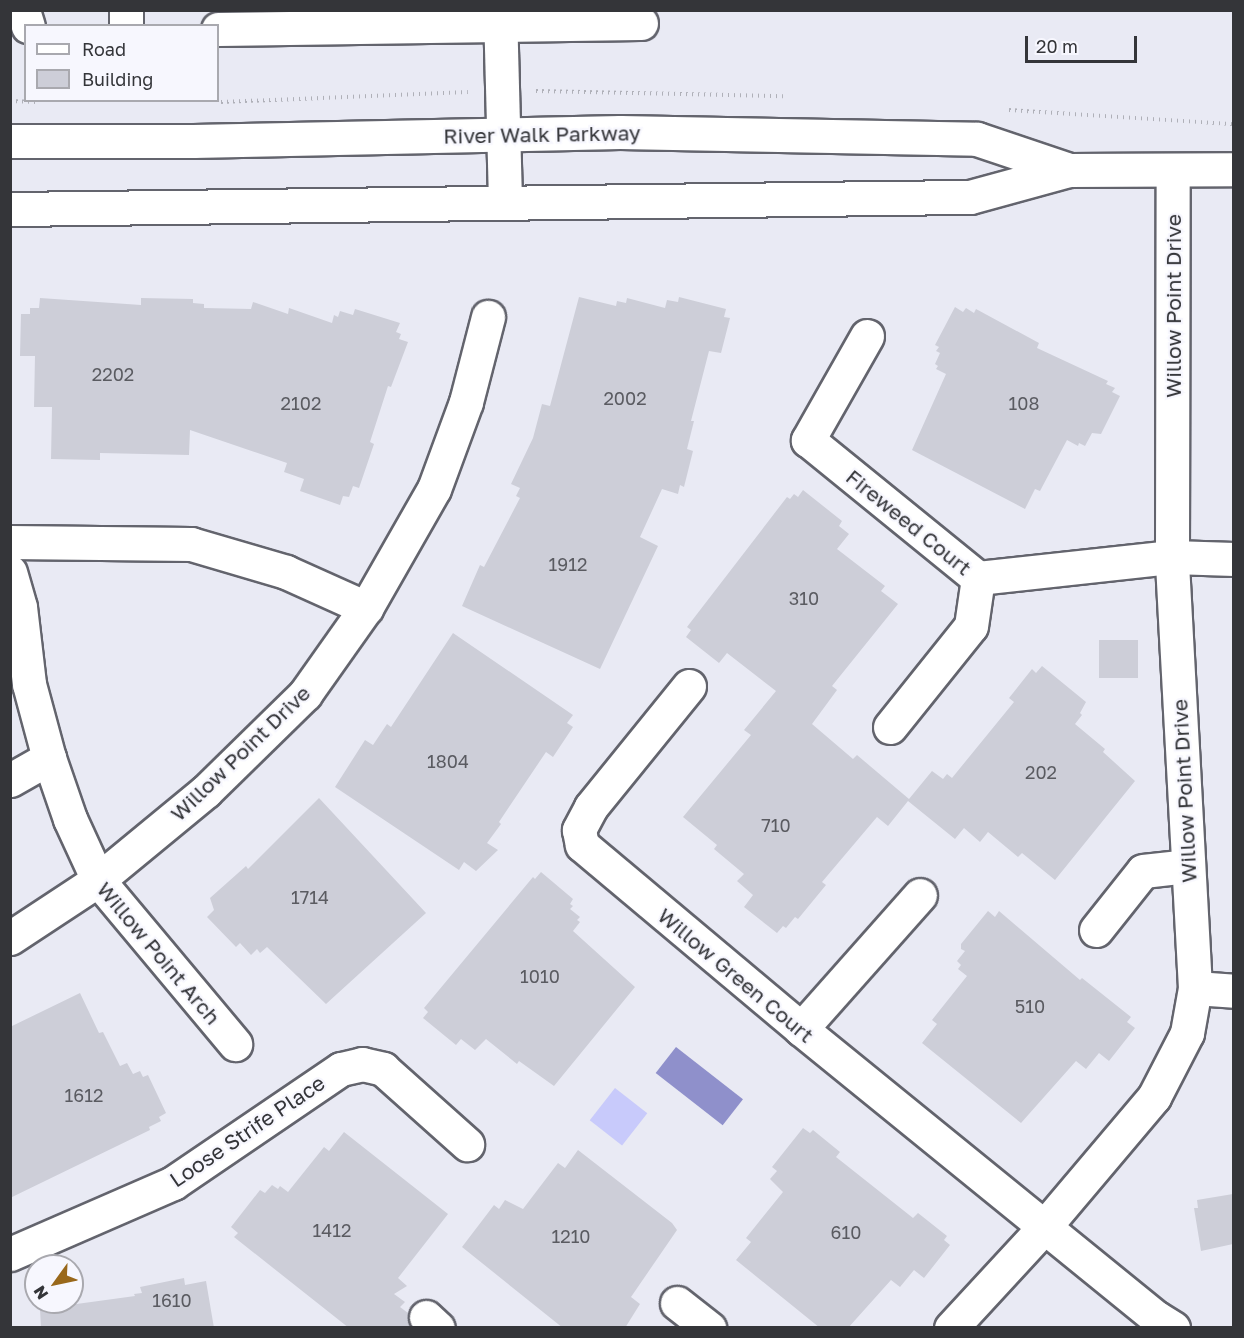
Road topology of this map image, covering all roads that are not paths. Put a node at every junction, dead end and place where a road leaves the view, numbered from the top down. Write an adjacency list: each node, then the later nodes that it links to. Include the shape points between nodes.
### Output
1 (600, 17): 2 (street); 3 (street)
2 (501, 18): 4 (street); 5 (street)
3 (641, 23)
4 (219, 29)
5 (503, 134): 6 (street, River Walk Parkway); 8 (street, River Walk Parkway, via 620,132 977,139); 10 (street)
6 (10, 141)
7 (1233, 169): 9 (street, River Walk Parkway)
8 (1069, 170): 9 (street, River Walk Parkway); 10 (street, River Walk Parkway, via 970,198)
9 (1173, 170): 15 (street, Willow Point Drive)
10 (505, 202): 11 (street, River Walk Parkway)
11 (10, 209)
12 (488, 316): 19 (street, Willow Point Drive, via 466,402 434,489)
13 (867, 336): 18 (street, Fireweed Court, via 808,441)
14 (10, 542): 19 (street, via 191,544 286,572)
15 (1172, 557): 16 (street, Fireweed Court); 18 (street, Fireweed Court); 24 (street, Willow Point Drive)
16 (1233, 559)
17 (10, 572): 22 (street, Willow Point Arch, via 20,607 29,684)
18 (978, 578): 21 (street, via 971,626)
19 (366, 608): 25 (street, Willow Point Drive, via 305,694 206,791)
20 (689, 686): 31 (street, Willow Green Court, via 591,807 579,831 582,844)
21 (890, 727)
22 (49, 758): 23 (street); 25 (street, Willow Point Arch, via 70,819)
23 (10, 780)
24 (1187, 866): 27 (street, via 1143,871); 29 (street, Willow Point Drive)
25 (98, 880): 28 (street, Willow Point Drive); 32 (street, Willow Point Arch)
26 (920, 895): 31 (street)
27 (1096, 930)
28 (10, 938)
29 (1195, 988): 30 (street); 34 (street, Willow Point Drive, via 1187,1033 1154,1097)
30 (1233, 991)
31 (801, 1029): 34 (street, Willow Green Court)
32 (235, 1044)
33 (467, 1144): 35 (street, Loose Strife Place, via 383,1069 362,1064 341,1069 173,1183)
34 (1045, 1226): 38 (street, Willow Point Drive); 39 (street, Willow Green Court)
35 (10, 1254)
36 (677, 1303): 37 (street)
37 (709, 1328)
38 (951, 1328)
39 (1173, 1328)

